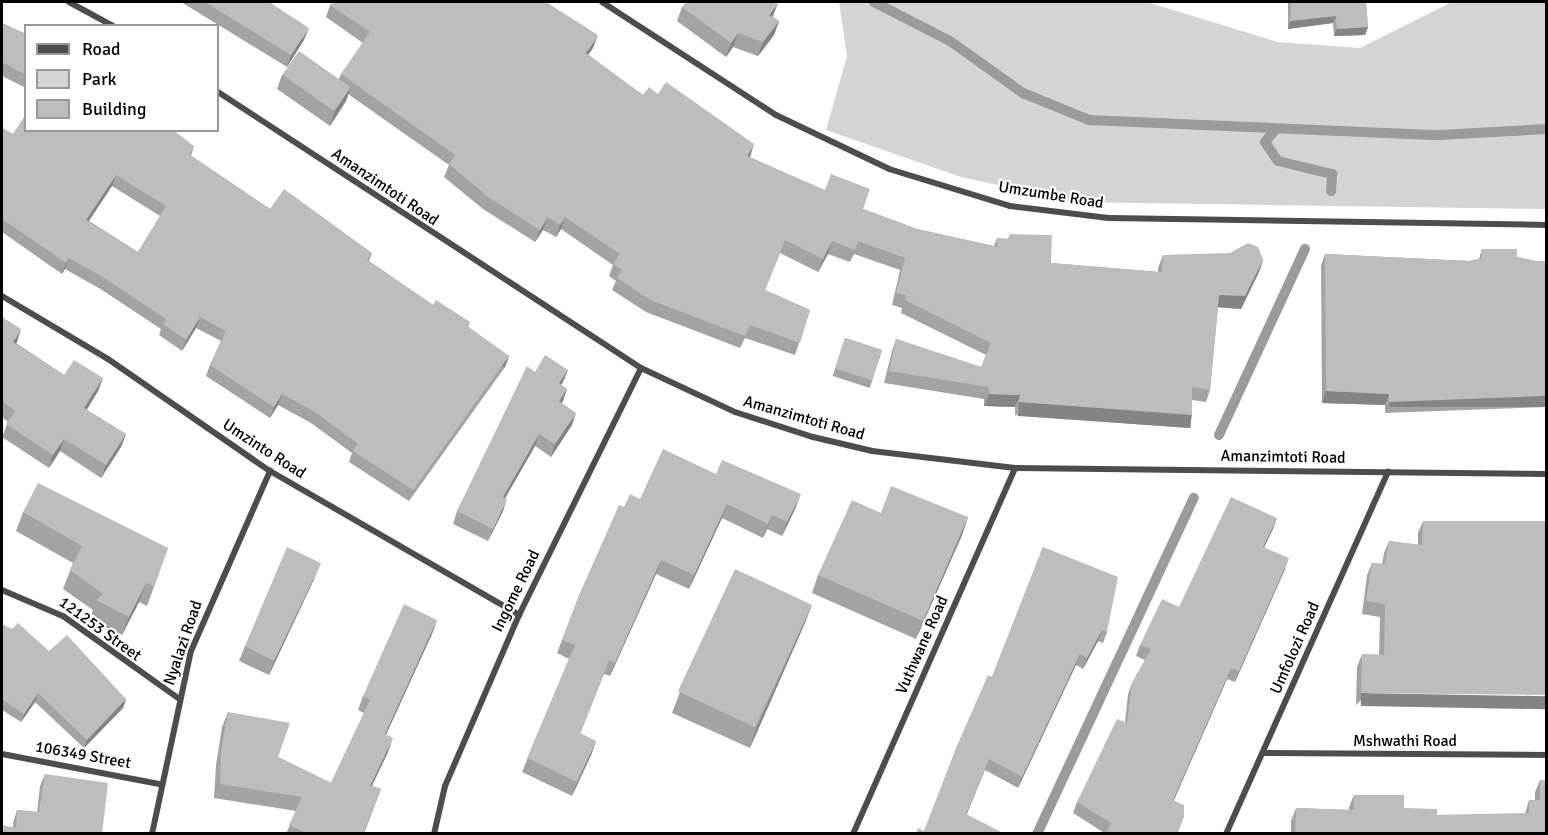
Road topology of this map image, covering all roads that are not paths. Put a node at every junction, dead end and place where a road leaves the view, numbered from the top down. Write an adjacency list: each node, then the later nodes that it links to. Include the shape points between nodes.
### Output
1 (69, 2): 3 (street)
2 (602, 2): 5 (street, Umzumbe Road, via 776,115 889,169 1010,206 1108,218)
3 (109, 24)
4 (219, 93): 7 (street, Amanzimtoti Road)
5 (1546, 225)
6 (2, 296): 9 (street, Umzinto Road, via 108,359)
7 (641, 368): 8 (street, Amanzimtoti Road, via 697,397 813,437 872,451); 13 (street, Ingome Road)
8 (1015, 468): 10 (street, Amanzimtoti Road); 21 (street, Vuthwane Road)
9 (270, 471): 13 (street, Umzinto Road); 14 (street, Nyalazi Road, via 206,614)
10 (1388, 472): 11 (street, Amanzimtoti Road); 15 (street, Umfolozi Road)
11 (1546, 474)
12 (2, 590): 14 (street, 121253 Street, via 49,608)
13 (519, 615): 20 (street, Ingome Road, via 445,786)
14 (178, 698): 18 (street, Nyalazi Road)
15 (1263, 753): 17 (street, Mshwathi Road); 22 (street, Umfolozi Road)
16 (2, 754): 18 (street, 106349 Street)
17 (1546, 755)
18 (159, 784): 19 (street, Nyalazi Road)
19 (152, 834)
20 (434, 834)
21 (853, 834)
22 (1226, 834)

